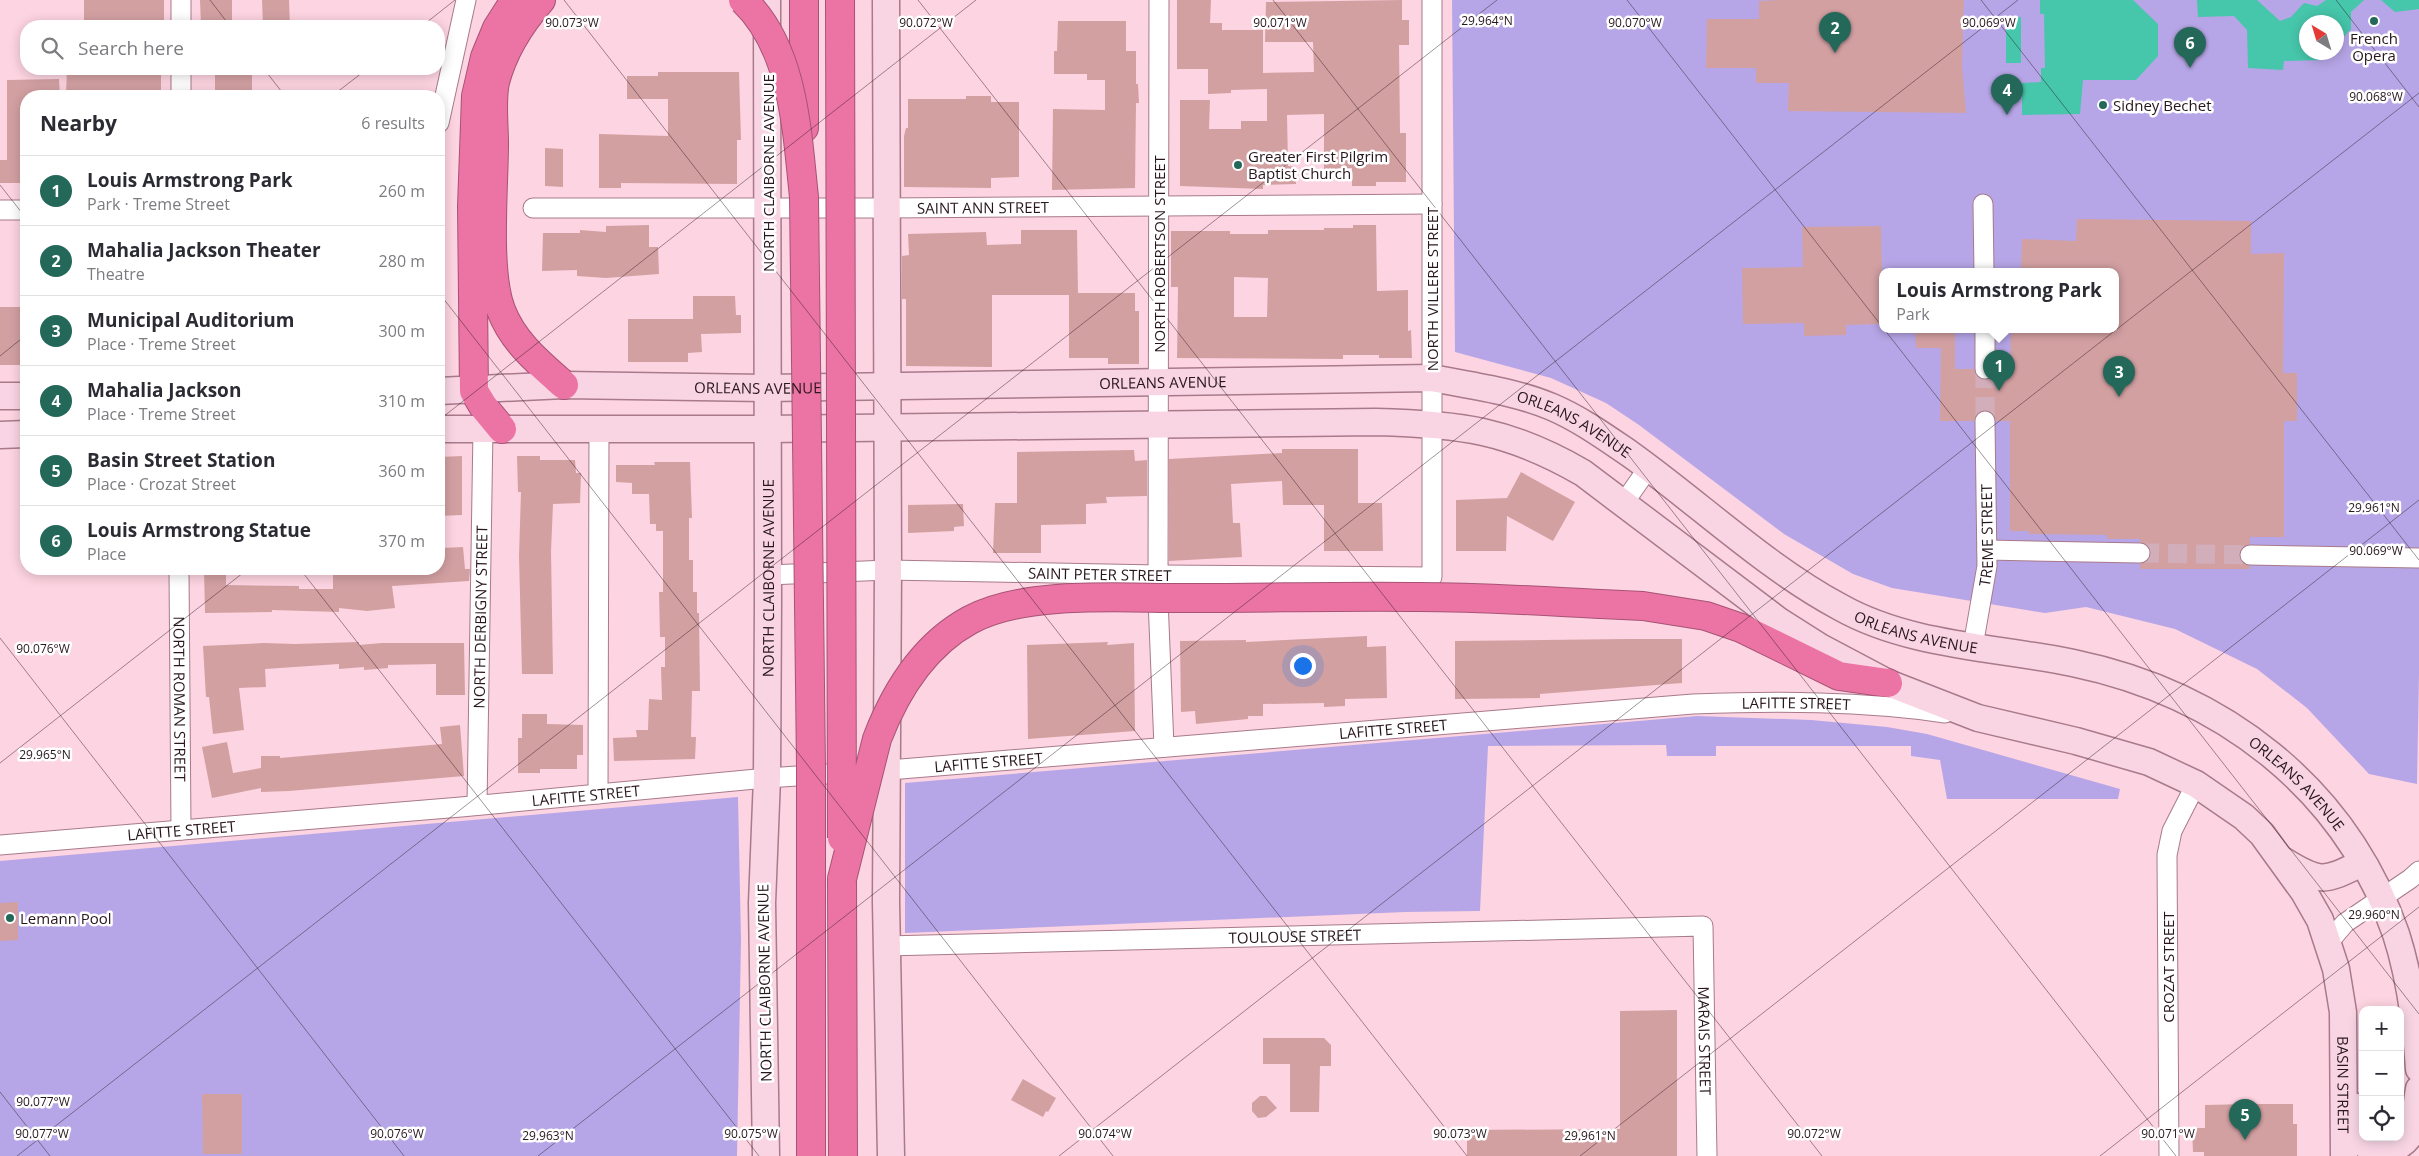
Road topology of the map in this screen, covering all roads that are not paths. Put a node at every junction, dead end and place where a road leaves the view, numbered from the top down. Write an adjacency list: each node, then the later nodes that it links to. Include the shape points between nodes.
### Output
1 (181, 0): 12 (street)
2 (466, 0): 15 (street)
3 (515, 0): 20 (highway, via 497,28 480,72 474,113)
4 (541, 0): 20 (highway, via 519,27 495,84)
5 (743, 0): 16 (highway, bridge, via 772,42 786,79 794,112)
6 (767, 0): 22 (street, NORTH CLAIBORNE AVENUE)
7 (804, 0): 16 (highway, bridge)
8 (840, 0): 73 (highway, bridge)
9 (886, 0): 23 (street)
10 (1159, 0): 19 (street, NORTH ROBERTSON STREET)
11 (1432, 0): 17 (street, NORTH VILLERE STREET)
12 (181, 20)
13 (181, 75): 14 (street)
14 (181, 90)
15 (445, 96)
16 (804, 197): 82 (highway, bridge)
17 (1432, 204): 19 (street, SAINT ANN STREET); 29 (street, NORTH VILLERE STREET)
18 (1983, 204): 26 (street)
19 (1160, 205): 23 (street, SAINT ANN STREET); 30 (street, NORTH ROBERTSON STREET)
20 (483, 208): 31 (highway, via 501,310 519,343); 35 (highway)
21 (533, 208): 22 (street, SAINT ANN STREET)
22 (768, 208): 23 (street, SAINT ANN STREET); 33 (street, NORTH CLAIBORNE AVENUE)
23 (886, 208): 32 (street)
24 (0, 210): 25 (street)
25 (20, 210)
26 (1984, 268)
27 (1985, 333): 28 (street)
28 (1985, 368)
29 (1432, 378): 30 (street, ORLEANS AVENUE); 39 (street, NORTH VILLERE STREET); 48 (street, ORLEANS AVENUE, via 1510,392 1554,408 1597,431)
30 (1159, 382): 32 (street, ORLEANS AVENUE); 40 (street, NORTH ROBERTSON STREET)
31 (564, 385): 33 (street, ORLEANS AVENUE); 35 (street, ORLEANS AVENUE)
32 (886, 385): 33 (street, ORLEANS AVENUE); 41 (street)
33 (767, 388): 45 (street, NORTH CLAIBORNE AVENUE)
34 (445, 391): 35 (street, ORLEANS AVENUE)
35 (474, 391): 43 (highway)
36 (0, 396): 37 (street)
37 (20, 396)
38 (1985, 421): 50 (street, TREME STREET)
39 (1432, 423): 40 (street); 49 (street, via 1484,431 1524,443 1583,473); 58 (street, NORTH VILLERE STREET)
40 (1159, 424): 41 (street); 57 (street, NORTH ROBERTSON STREET)
41 (887, 428): 45 (street); 54 (street)
42 (445, 429): 43 (street)
43 (492, 429): 44 (street); 67 (street, NORTH DERBIGNY STREET)
44 (599, 429): 45 (street); 66 (street)
45 (767, 429): 55 (street, NORTH CLAIBORNE AVENUE)
46 (20, 434): 47 (street)
47 (0, 435)
48 (1649, 468): 49 (street); 59 (street, ORLEANS AVENUE, via 1805,587 1843,610 1916,635)
49 (1623, 504): 60 (street, via 1779,620 1820,647)
50 (1987, 550): 51 (street); 59 (street, TREME STREET)
51 (2140, 553)
52 (2250, 555): 53 (street)
53 (2419, 558)
54 (888, 570): 55 (street, SAINT PETER STREET); 57 (street, SAINT PETER STREET); 63 (street)
55 (768, 574): 64 (street, NORTH CLAIBORNE AVENUE)
56 (179, 575): 68 (street, NORTH ROMAN STREET)
57 (1158, 576): 58 (street, SAINT PETER STREET); 62 (street, NORTH ROBERTSON STREET)
58 (1432, 577)
59 (1973, 646): 71 (street, ORLEANS AVENUE, via 2109,671 2175,694 2218,717 2250,738 2303,784 2331,816)
60 (1888, 683): 61 (street); 73 (highway, bridge, via 1839,676 1741,628 1706,616 1643,606 1420,597 1068,599 996,609 970,620 926,654 883,722)
61 (1978, 718): 62 (street, LAFITTE STREET, via 1896,706 1813,702 1709,703); 65 (street, via 2149,762)
62 (1164, 748): 63 (street, LAFITTE STREET)
63 (886, 770): 64 (street, LAFITTE STREET); 77 (street)
64 (766, 778): 66 (street, LAFITTE STREET); 81 (street, NORTH CLAIBORNE AVENUE, via 762,903)
65 (2196, 784): 70 (street, via 2244,817); 86 (street, CROZAT STREET, via 2172,831 2167,855)
66 (598, 794): 67 (street, LAFITTE STREET)
67 (478, 805): 68 (street, LAFITTE STREET)
68 (181, 830): 69 (street, LAFITTE STREET)
69 (0, 846)
70 (2284, 861): 71 (street, via 2306,875 2321,878 2332,877); 76 (street, via 2320,920)
71 (2362, 863): 74 (street, ORLEANS AVENUE)
72 (2419, 871): 74 (street)
73 (842, 879): 83 (highway)
74 (2381, 899): 76 (street, via 2345,923); 79 (street, ORLEANS AVENUE, via 2396,935 2405,971 2418,1043)
75 (1703, 926): 77 (street, TOULOUSE STREET); 85 (street, MARAIS STREET)
76 (2328, 943): 78 (street)
77 (886, 946): 84 (street)
78 (2341, 1002): 80 (street, via 2352,1022 2360,1066 2357,1130 2370,1151 2392,1150 2410,1134); 87 (street, BASIN STREET)
79 (2419, 1069)
80 (2419, 1089)
81 (766, 1156)
82 (811, 1156)
83 (843, 1156)
84 (891, 1156)
85 (1707, 1156)
86 (2169, 1156)
87 (2344, 1156)

